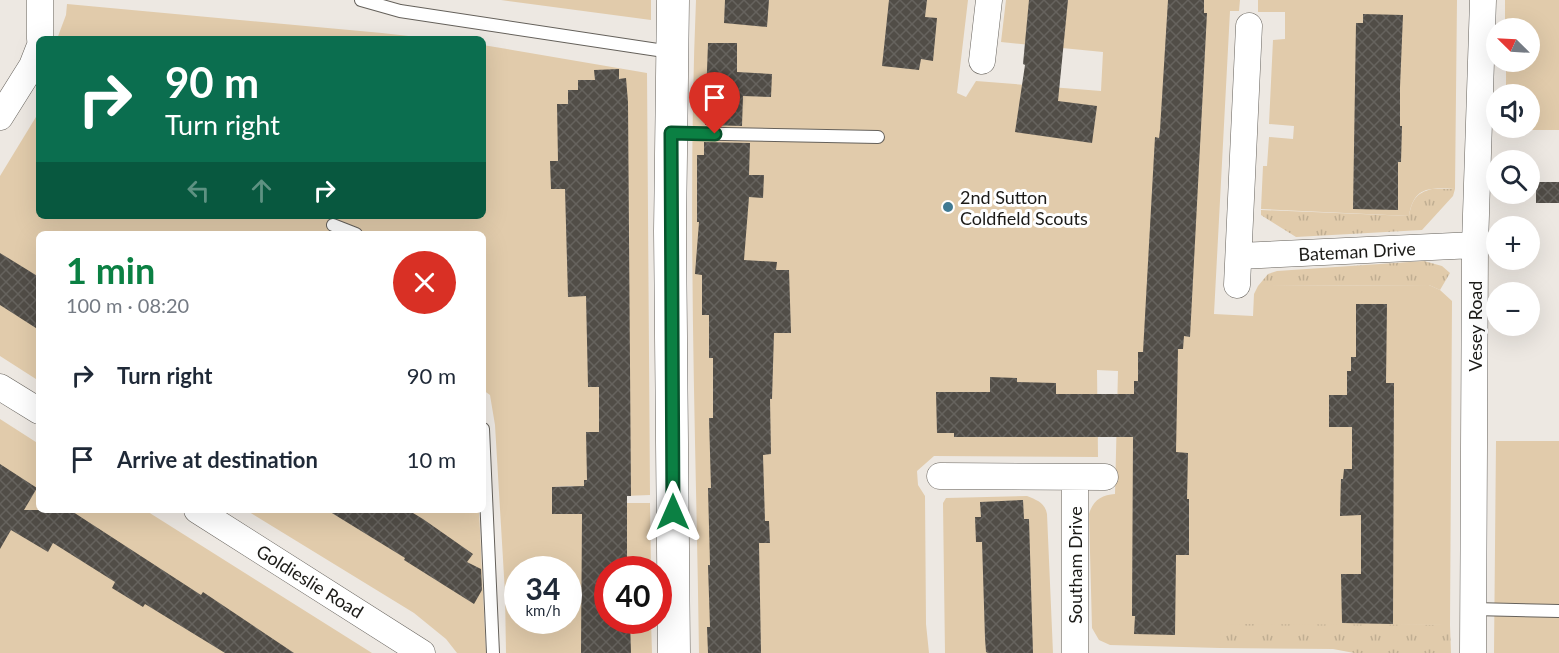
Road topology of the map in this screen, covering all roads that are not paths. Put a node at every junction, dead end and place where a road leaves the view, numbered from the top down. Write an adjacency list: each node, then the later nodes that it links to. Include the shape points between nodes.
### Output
1 (40, 0): 7 (street)
2 (361, 0): 8 (lane, via 400,11)
3 (673, 0): 8 (street)
4 (989, 0): 10 (street)
5 (1483, 0): 16 (street, Vesey Road)
6 (1249, 26): 17 (street)
7 (40, 36)
8 (671, 52): 12 (street)
9 (36, 56): 11 (street)
10 (982, 60)
11 (0, 117)
12 (671, 133): 13 (lane); 30 (street)
13 (878, 137)
14 (333, 225): 15 (lane)
15 (348, 231)
16 (1475, 245): 17 (street, Bateman Drive); 26 (street, Vesey Road)
17 (1239, 256): 18 (street)
18 (1237, 285)
19 (0, 387): 20 (street)
20 (36, 409)
21 (940, 476): 23 (street)
22 (1105, 477): 23 (street)
23 (1075, 478): 31 (street, Southam Drive)
24 (486, 496): 29 (lane)
25 (201, 513): 28 (street, Goldieslie Road)
26 (1473, 609): 27 (lane); 32 (street, Vesey Road)
27 (1559, 611)
28 (422, 653)
29 (493, 653)
30 (674, 653)
31 (1075, 653)
32 (1473, 653)

